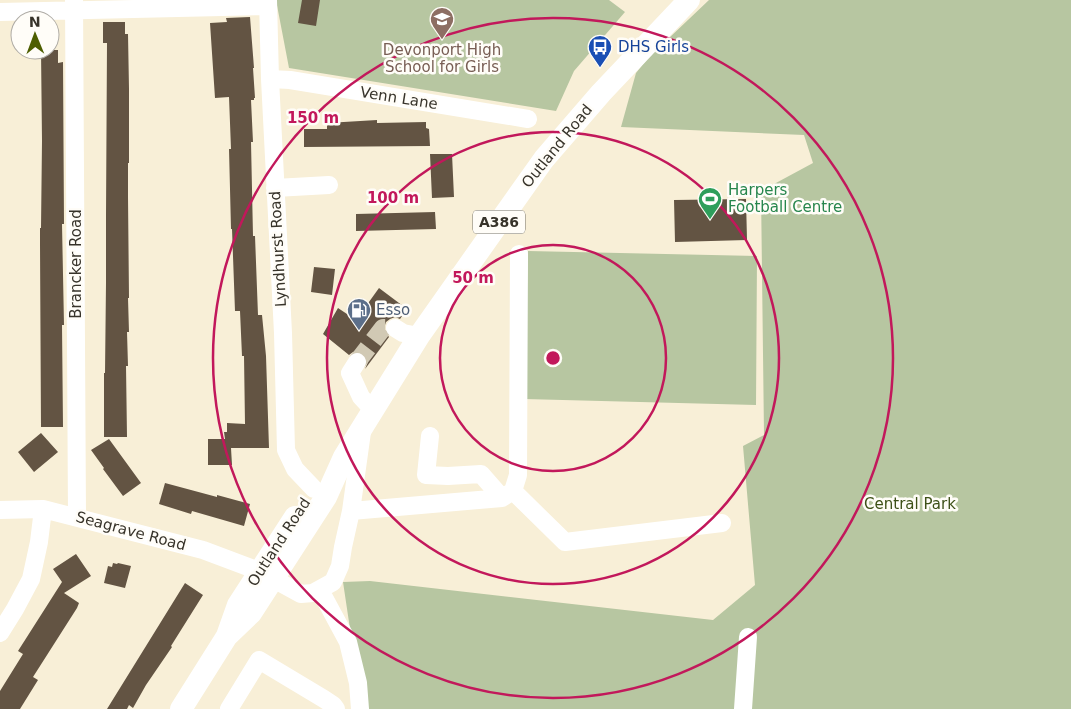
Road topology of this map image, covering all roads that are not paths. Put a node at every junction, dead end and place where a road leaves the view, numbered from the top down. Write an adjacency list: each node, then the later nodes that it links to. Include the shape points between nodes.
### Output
1 (689, 0): 12 (main road, Outland Road / A386, via 544,159)
2 (268, 3): 4 (street); 6 (street, Lyndhurst Road)
3 (74, 5): 4 (street); 5 (street); 22 (street, Brancker Road)
4 (113, 5)
5 (0, 12)
6 (270, 79): 7 (street, Venn Lane); 9 (street, Lyndhurst Road)
7 (528, 118)
8 (329, 185): 9 (street)
9 (275, 188): 17 (street, Lyndhurst Road, via 286,450 295,469)
10 (519, 254): 18 (street, via 518,475)
11 (395, 328): 12 (street)
12 (419, 336): 14 (main road, Outland Road / A386)
13 (357, 362): 14 (street, via 350,373)
14 (368, 419): 16 (main road, Outland Road / A386); 21 (street)
15 (430, 436): 18 (street, via 426,475 481,474)
16 (344, 457): 17 (main road, Outland Road / A386); 24 (main road, Outland Road, via 326,496)
17 (314, 489): 24 (main road, Outland Road / A386)
18 (508, 494): 21 (street); 23 (street, via 565,542)
19 (43, 508): 20 (street, Seagrave Road); 22 (street, Seagrave Road); 26 (street, via 31,579)
20 (0, 510)
21 (351, 511): 25 (street, via 340,566 333,582)
22 (77, 516): 24 (street, Seagrave Road, via 203,550)
23 (722, 523)
24 (266, 575): 25 (street, Seagrave Road, via 301,594 314,594); 28 (main road, Outland Road / A386, via 238,605 227,636)
25 (320, 590): 31 (street, via 348,642 358,683)
26 (0, 633)
27 (748, 637): 32 (street)
28 (181, 709)
29 (229, 709): 30 (street, via 259,660)
30 (336, 709)
31 (360, 709)
32 (743, 709)

